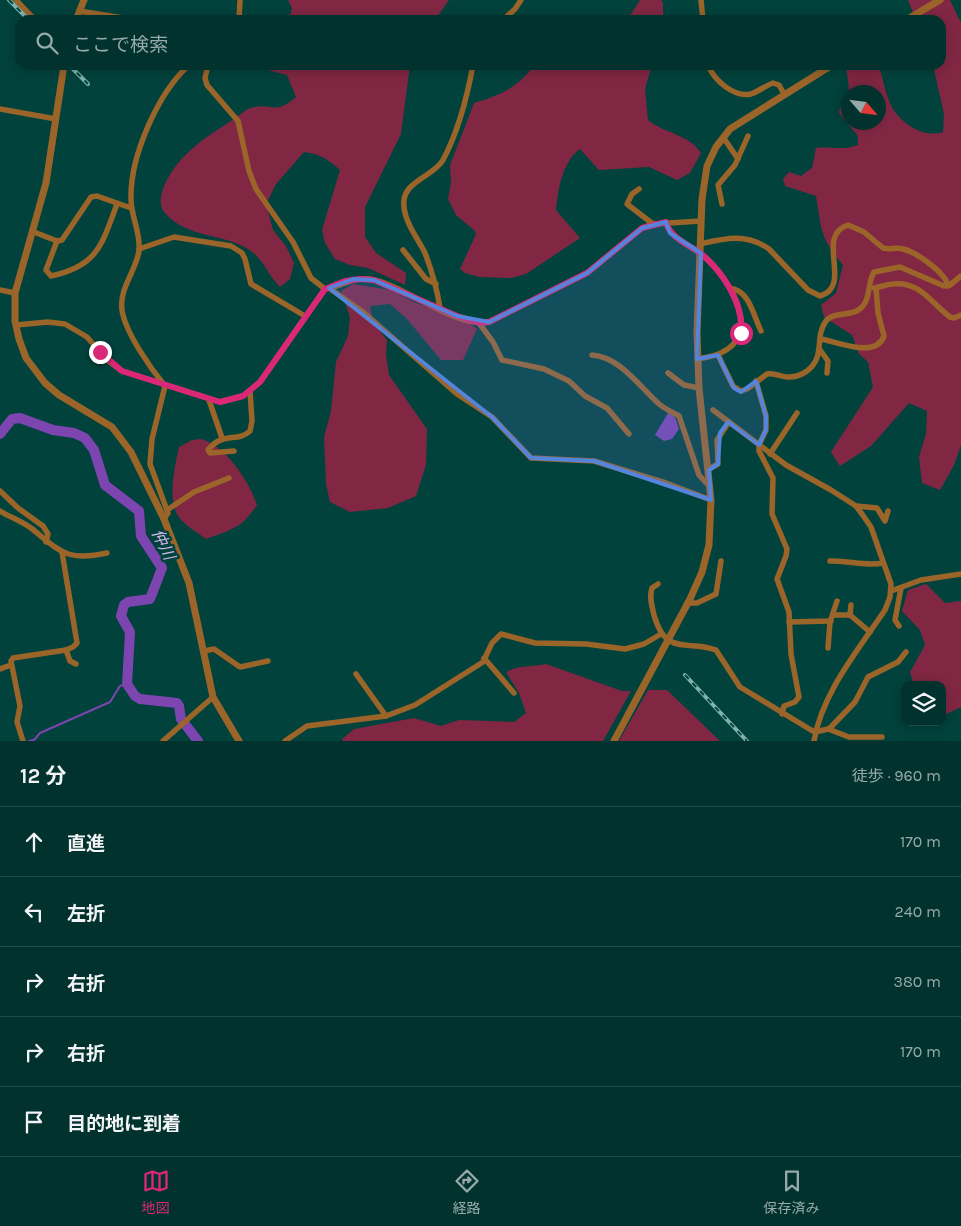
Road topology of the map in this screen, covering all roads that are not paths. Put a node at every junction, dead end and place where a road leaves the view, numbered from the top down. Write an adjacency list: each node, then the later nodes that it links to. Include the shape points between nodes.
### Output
1 (16, 0): 8 (street)
2 (84, 0): 7 (street)
3 (240, 0): 11 (street)
4 (521, 0): 12 (street)
5 (701, 0): 13 (street)
6 (940, 0): 14 (street)
7 (79, 11): 9 (street); 10 (street)
8 (30, 15)
9 (78, 15)
10 (104, 15)
11 (239, 15)
12 (508, 15)
13 (702, 15)
14 (914, 15)
15 (63, 70): 23 (street)
16 (185, 70): 30 (street, via 166,94 141,146 131,189)
17 (207, 70): 45 (street, via 209,89 238,121 256,188 293,242 311,278)
18 (472, 70): 41 (street, via 465,109 443,160 436,170 410,188 404,200 405,213)
19 (712, 70): 21 (street, via 724,85 737,94 748,94 773,83 779,85)
20 (824, 70): 21 (street)
21 (784, 94): 25 (street, via 730,129)
22 (0, 109): 23 (street)
23 (56, 119): 34 (street)
24 (748, 136): 26 (street)
25 (723, 138): 26 (street); 31 (street, via 707,166)
26 (738, 159): 29 (street, via 718,186)
27 (639, 189): 33 (street, via 627,204)
28 (117, 204): 30 (street); 35 (street, via 91,197 62,240); 35 (street, via 96,253 74,268 51,276 46,270)
29 (722, 204)
30 (131, 208): 37 (street)
31 (700, 220): 32 (street); 36 (street)
32 (666, 222): 33 (street); 39 (street, via 671,233)
33 (653, 224): 51 (street, via 634,233 587,273 494,321)
34 (34, 232): 35 (street); 47 (street)
35 (56, 241)
36 (700, 244): 39 (street); 42 (street, via 739,237 761,244 808,290 820,296 827,293 834,280 835,235 841,228 850,226 864,232 883,248 910,251 941,272)
37 (139, 249): 50 (street, via 174,237 231,246 242,253 252,284); 62 (street, via 124,290 122,310 154,373)
38 (403, 250): 41 (street, via 426,279)
39 (700, 253): 43 (street); 58 (street)
40 (961, 276): 42 (street)
41 (436, 284): 48 (street)
42 (948, 286): 44 (street, via 898,267 874,272)
43 (730, 288): 53 (street, via 739,290 747,298); 57 (street, via 740,318 741,333 735,344)
44 (872, 288): 49 (street, via 910,285 923,292 950,317); 54 (street, via 861,309 828,319); 54 (street, via 884,336 880,344 866,349)
45 (327, 289): 48 (street, via 353,279 369,279); 50 (street); 78 (street, via 363,312 457,394 492,417 532,458 594,461)
46 (0, 290): 47 (street)
47 (15, 293): 52 (street)
48 (440, 308): 51 (street)
49 (961, 315)
50 (305, 316): 64 (street, via 260,382)
51 (479, 323): 69 (street, via 502,360 544,369 569,381 585,396 607,408)
52 (16, 325): 62 (street, via 65,324 87,337 107,360 122,371); 83 (street, via 26,358 45,384 112,428 125,442)
53 (761, 332)
54 (821, 338): 55 (street)
55 (820, 350): 59 (street, via 830,364); 61 (street, via 814,366 801,374 789,378 771,373)
56 (592, 355): 76 (street, via 619,366 660,405 679,416 699,476)
57 (718, 355): 58 (street); 61 (street, via 736,389 744,391)
58 (697, 358): 63 (street)
59 (827, 373)
60 (668, 374): 63 (street, via 684,386)
61 (756, 381): 71 (street, via 766,416 766,430)
62 (165, 386): 65 (street); 80 (street, via 152,439 150,464)
63 (699, 388): 74 (street)
64 (250, 391): 65 (street, via 230,400); 70 (street, via 250,431)
65 (209, 400): 70 (street)
66 (713, 410): 68 (street)
67 (797, 413): 73 (street)
68 (729, 422): 71 (street); 74 (street, via 717,440 718,464)
69 (629, 434)
70 (222, 438): 72 (street, via 209,448 210,453)
71 (758, 445): 73 (street); 99 (street, via 773,478 772,514 787,549 777,579 786,601)
72 (234, 451)
73 (770, 454): 79 (street)
74 (709, 469): 76 (street)
75 (229, 478): 80 (street, via 194,492)
76 (710, 487): 78 (street)
77 (0, 491): 84 (street, via 42,526 48,534)
78 (711, 500): 95 (street, via 711,538 706,560)
79 (856, 506): 82 (street, via 878,508 885,521); 89 (street, via 871,527)
80 (167, 510): 83 (street, via 168,515)
81 (0, 511): 84 (street, via 32,529)
82 (888, 511)
83 (164, 519): 106 (street, via 189,583)
84 (46, 542): 85 (street)
85 (62, 552): 86 (street, via 82,556); 105 (street, via 77,639 76,646)
86 (107, 554)
87 (720, 561): 95 (street, via 716,594 697,603)
88 (830, 561): 89 (street)
89 (883, 563): 93 (street)
90 (961, 574): 92 (street, via 921,580)
91 (658, 584): 102 (street, via 652,588 650,598)
92 (901, 588): 93 (street); 100 (street, via 895,620)
93 (891, 591): 101 (street, via 888,605)
94 (837, 601): 98 (street)
95 (688, 603): 103 (street)
96 (852, 605): 97 (street)
97 (850, 615): 98 (street); 101 (street)
98 (832, 618): 99 (street); 104 (street)
99 (789, 622): 116 (street, via 799,696 795,702 784,706)
100 (899, 626)
101 (870, 632): 119 (street, via 834,687)
102 (661, 634): 103 (street); 108 (street, via 644,644 625,648 535,643 502,634 492,643)
103 (668, 639): 116 (street, via 686,647 716,650 740,687); 125 (street)
104 (828, 648)
105 (66, 650): 110 (street, via 13,658); 111 (street, via 70,661)
106 (204, 651): 109 (street, via 214,649 240,666); 115 (street)
107 (906, 652): 118 (street, via 898,662 868,676 855,702)
108 (484, 658): 114 (street); 117 (street, via 426,700)
109 (268, 661)
110 (11, 664): 112 (street); 121 (street, via 20,706 17,722)
111 (76, 664)
112 (0, 669)
113 (356, 674): 117 (street)
114 (514, 693)
115 (214, 697): 122 (street); 123 (street)
116 (782, 714): 119 (street)
117 (386, 716): 124 (street, via 318,724 299,730)
118 (829, 729): 119 (street); 120 (street, via 849,737)
119 (815, 732): 126 (street)
120 (882, 737)
121 (23, 741)
122 (163, 741)
123 (239, 741)
124 (285, 741)
125 (614, 741)
126 (814, 741)

